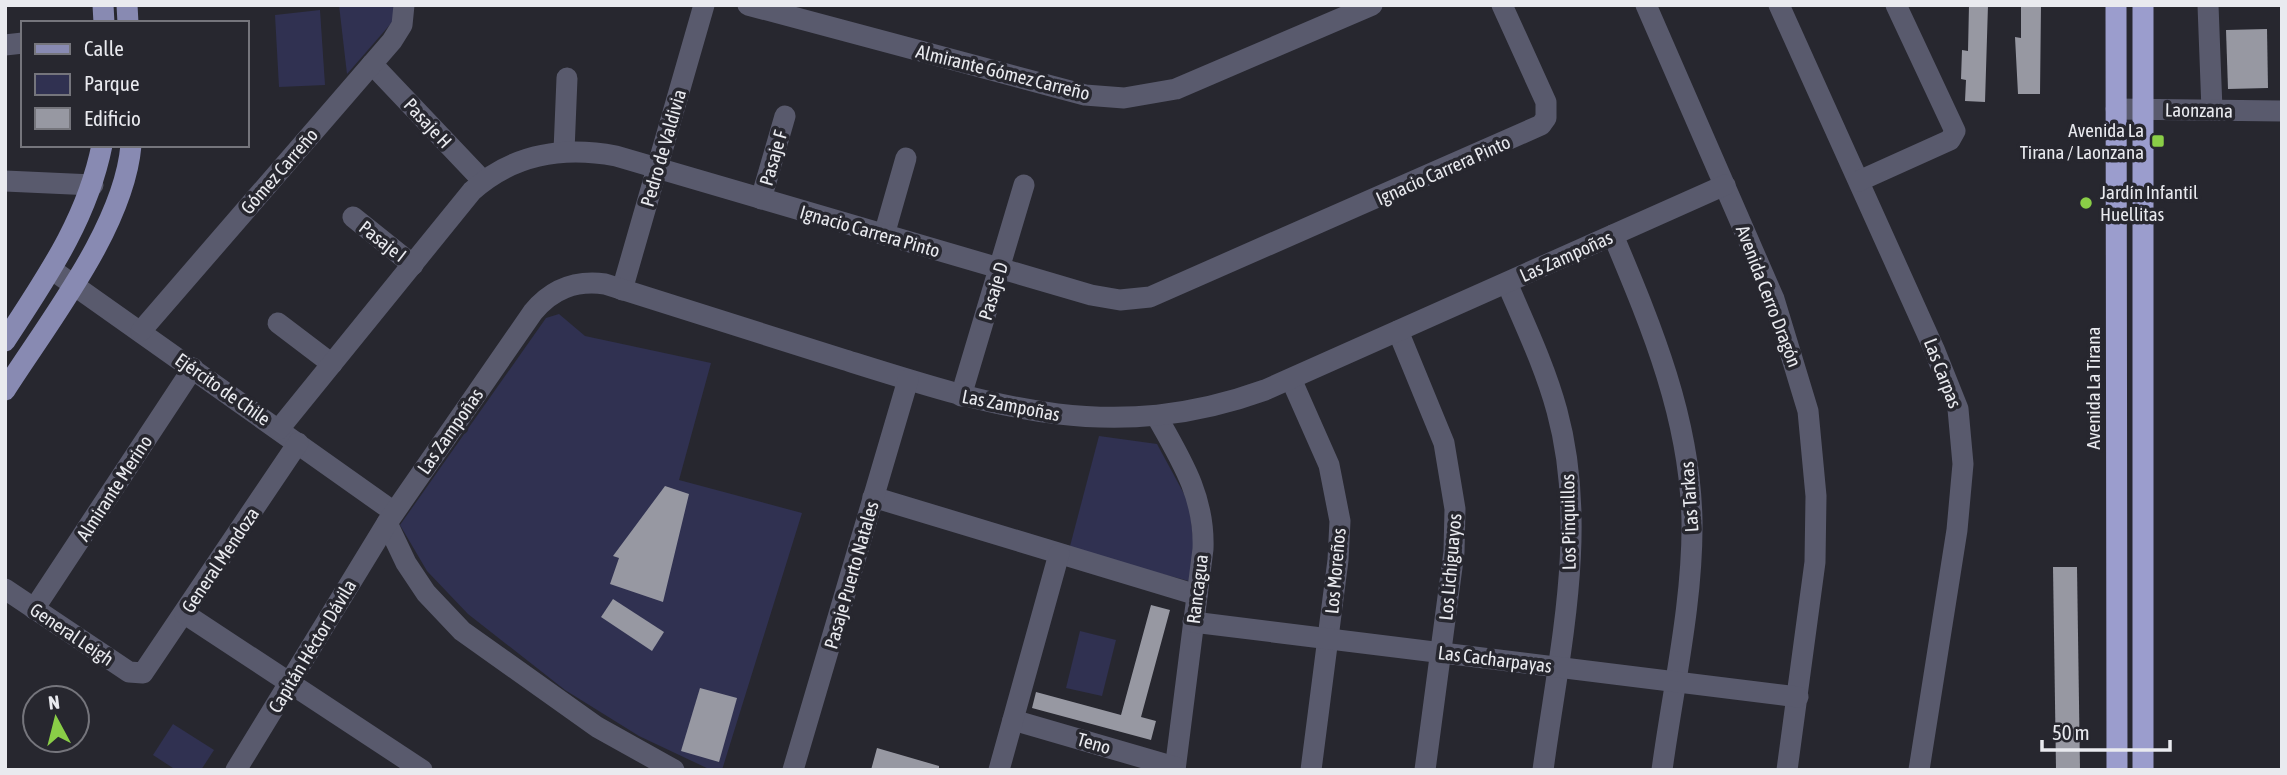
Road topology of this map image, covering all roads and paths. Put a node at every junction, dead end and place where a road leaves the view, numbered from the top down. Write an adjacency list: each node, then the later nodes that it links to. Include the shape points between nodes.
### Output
1 (404, 5): 12 (street, Gómez Carreño, via 398,33)
2 (704, 5): 23 (street, Pedro de Valdivia)
3 (748, 5): 4 (street, Almirante Gómez Carreño, via 1085,95 1124,98 1175,89)
4 (1372, 5)
5 (1503, 5): 35 (street, Ignacio Carrera Pinto, via 1546,102 1546,118 1535,130 1150,297 1105,298)
6 (1646, 5): 29 (street, Avenida Cerro Dragón)
7 (1779, 5): 26 (street, Las Carpas)
8 (1896, 5): 26 (street, via 1955,131 1950,140)
9 (2116, 5): 14 (highway, Avenida La Tirana)
10 (2143, 5): 15 (highway)
11 (2208, 5): 16 (street)
12 (372, 64): 25 (street, Pasaje H); 42 (street, Gómez Carreño)
13 (567, 78): 21 (street)
14 (2116, 109): 15 (street, Laonzana); 82 (highway, Avenida La Tirana)
15 (2142, 109): 16 (street, Laonzana); 83 (highway)
16 (2212, 110): 17 (street, Laonzana)
17 (2282, 111)
18 (785, 116): 30 (street, Pasaje F)
19 (102, 147): 27 (main road)
20 (131, 147): 37 (main road, via 117,205)
21 (564, 151): 23 (street, Ignacio Carrera Pinto, via 597,153); 25 (street, Ignacio Carrera Pinto, via 521,160)
22 (906, 158): 33 (street)
23 (657, 169): 30 (street, Ignacio Carrera Pinto); 39 (street, Pedro de Valdivia)
24 (5, 181): 27 (street)
25 (483, 181): 34 (street, Ignacio Carrera Pinto)
26 (1859, 181): 81 (street, Las Carpas, via 1944,373 1961,426 1957,530)
27 (93, 185): 36 (main road, via 77,226)
28 (1024, 185): 35 (street, Pasaje D)
29 (1725, 185): 32 (street, Las Zampoñas); 68 (street, Avenida Cerro Dragón, via 1784,327 1812,439 1815,562)
30 (761, 199): 33 (street, Ignacio Carrera Pinto)
31 (353, 217): 34 (street, Pasaje I)
32 (1613, 234): 38 (street, Las Zampoñas); 66 (street, Las Tarkas, via 1661,352 1688,464 1691,550)
33 (884, 235): 35 (street, Ignacio Carrera Pinto)
34 (413, 265): 45 (street, Ignacio Carrera Pinto)
35 (1000, 268): 50 (street, Pasaje D)
36 (51, 269): 37 (street, Ejército de Chile); 40 (main road)
37 (73, 282): 42 (street, Ejército de Chile); 49 (main road)
38 (1507, 283): 43 (street, Las Zampoñas); 64 (street, Los Pinquillos, via 1549,385 1568,469 1572,546)
39 (622, 290): 48 (street, Las Zampoñas); 55 (street, Las Zampoñas, via 583,283 563,288 541,302)
40 (13, 317): 44 (main road)
41 (278, 323): 45 (street)
42 (142, 331): 46 (street, Ejército de Chile)
43 (1398, 331): 47 (street, Las Zampoñas); 63 (street, Los Lichiguayos, via 1437,422 1453,487 1454,552)
44 (5, 341)
45 (332, 364): 52 (street, Ignacio Carrera Pinto)
46 (193, 368): 52 (street, Ejército de Chile); 59 (street, Almirante Merino)
47 (1291, 379): 51 (street, Las Zampoñas, via 1212,408); 62 (street, Los Moreños, via 1323,448 1338,501 1340,540)
48 (908, 380): 50 (street, Las Zampoñas); 54 (street, Pasaje Puerto Natales)
49 (5, 390)
50 (961, 396): 51 (street, Las Zampoñas, via 1057,415)
51 (1157, 417): 58 (street, Rancagua, via 1198,497 1203,536)
52 (279, 429): 53 (street, Ejército de Chile)
53 (298, 443): 55 (street, Ejército de Chile); 60 (street, General Mendoza)
54 (873, 497): 56 (street); 74 (street, Pasaje Puerto Natales)
55 (391, 517): 67 (street, Capitán Héctor Dávila); 73 (street, Ejército de Chile, via 402,555 426,593 462,631 597,727)
56 (1059, 554): 58 (street); 69 (street)
57 (5, 589): 59 (street, General Leigh)
58 (1197, 596): 61 (street, Rancagua)
59 (34, 608): 65 (street, General Leigh)
60 (185, 614): 65 (street, General Mendoza, via 147,671); 67 (street)
61 (1193, 622): 62 (street, Las Cacharpayas); 70 (street, Rancagua)
62 (1328, 639): 63 (street, Las Cacharpayas); 76 (street, Los Moreños)
63 (1441, 653): 64 (street, Las Cacharpayas); 77 (street, Los Lichiguayos)
64 (1557, 667): 66 (street, Las Cacharpayas); 78 (street, Los Pinquillos)
65 (139, 675)
66 (1674, 681): 68 (street, Las Cacharpayas); 79 (street, Las Tarkas)
67 (290, 683): 71 (street, Capitán Héctor Dávila); 72 (street)
68 (1798, 697): 80 (street, Avenida Cerro Dragón)
69 (1013, 720): 70 (street, Teno); 75 (street)
70 (1175, 768)
71 (236, 770)
72 (422, 770)
73 (674, 770)
74 (793, 770)
75 (999, 770)
76 (1311, 770)
77 (1425, 770)
78 (1543, 770)
79 (1661, 770)
80 (1787, 770)
81 (1919, 770)
82 (2117, 770)
83 (2143, 770)

